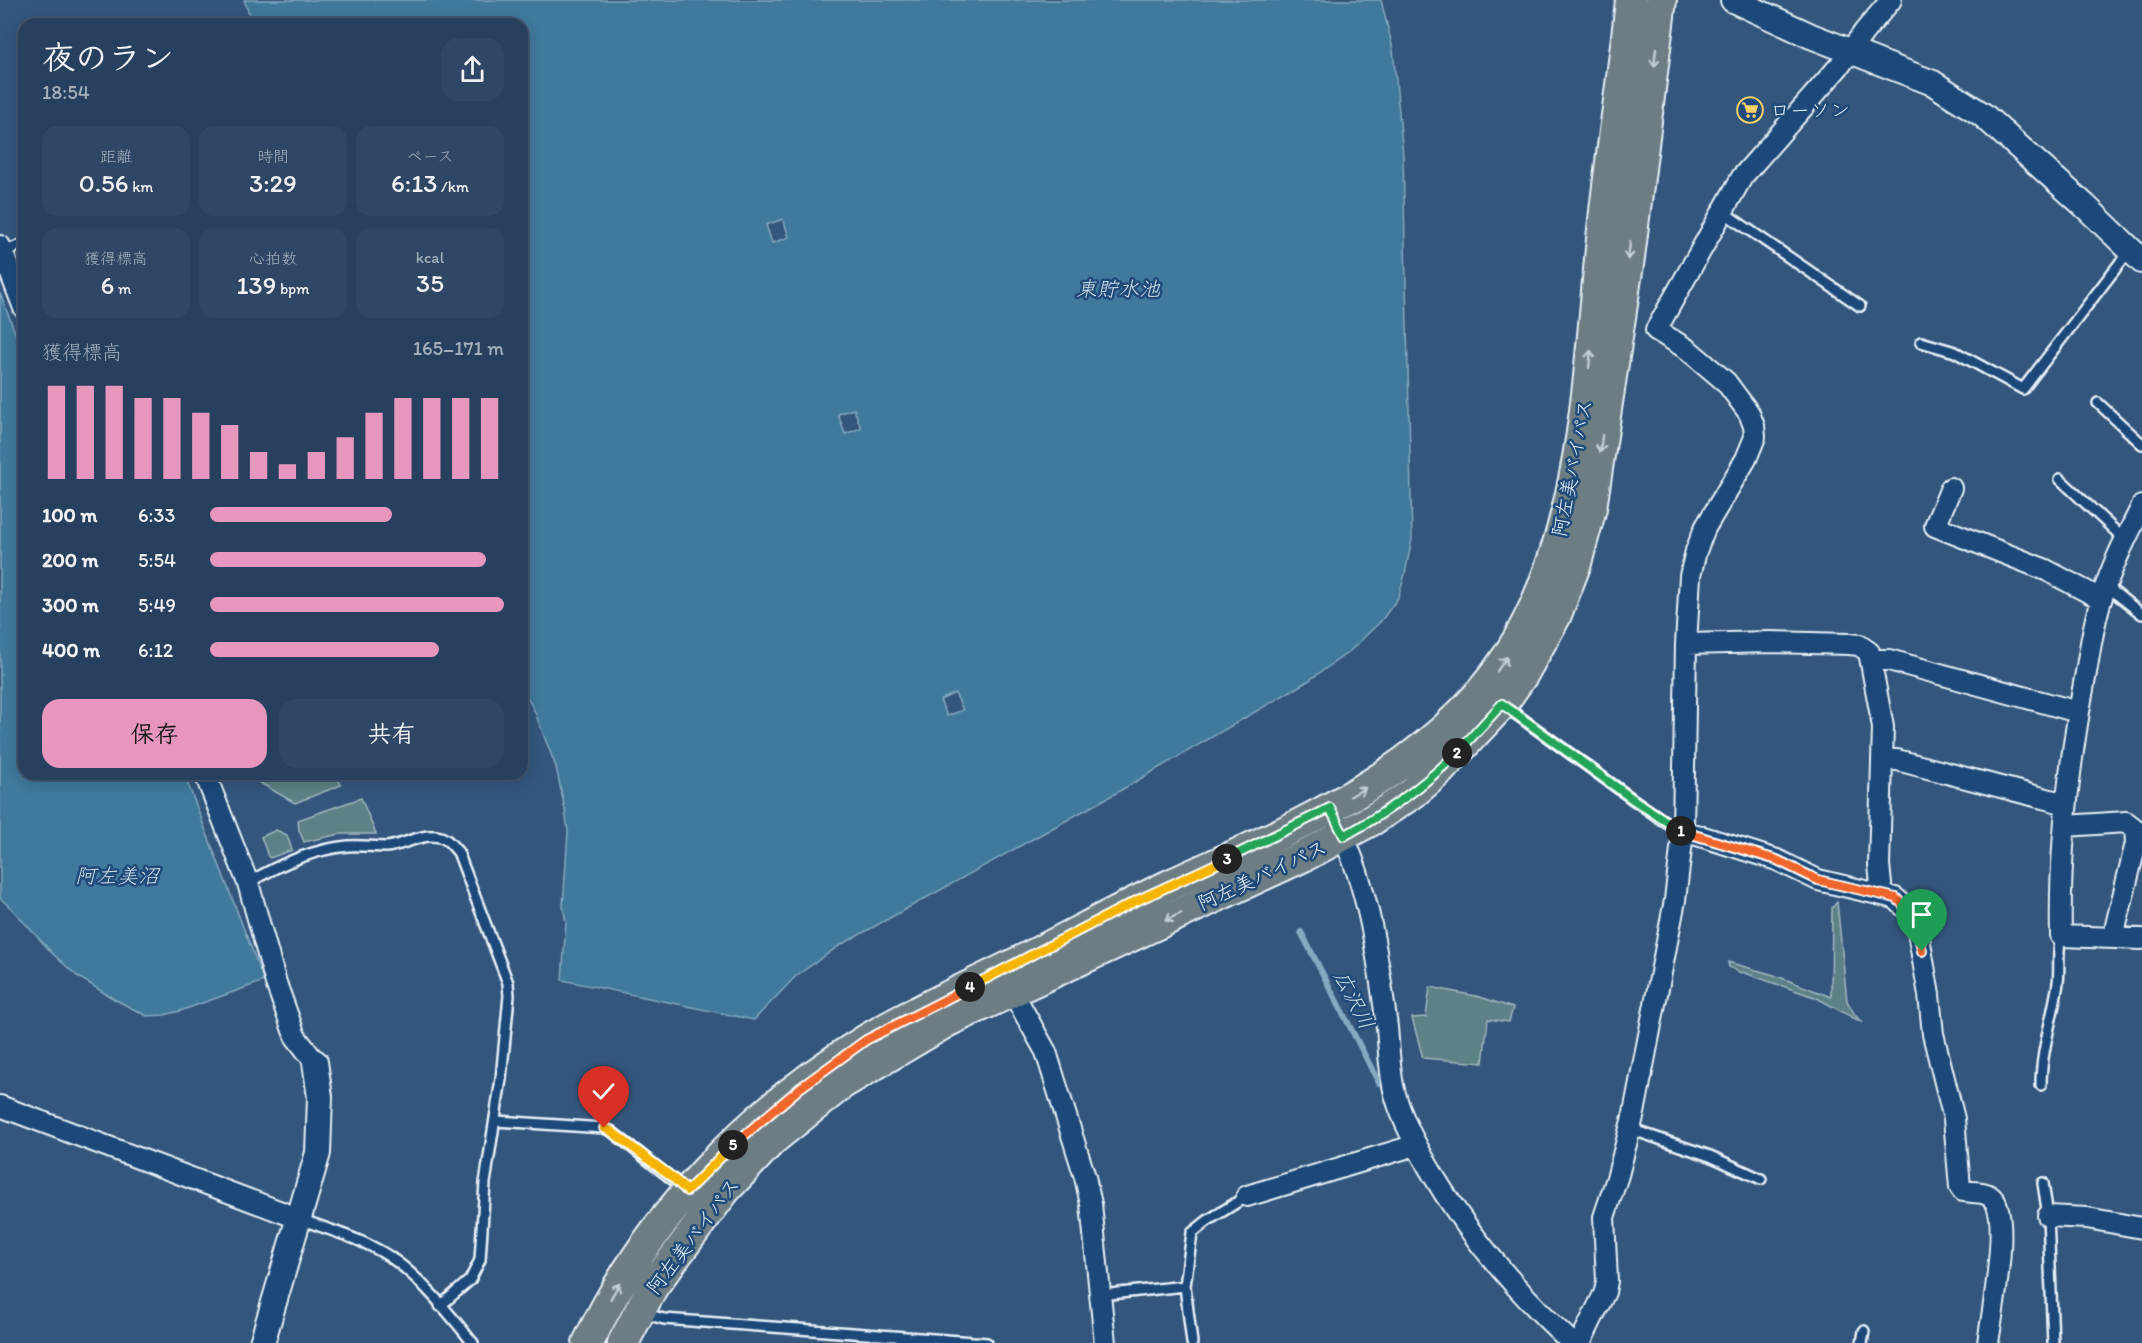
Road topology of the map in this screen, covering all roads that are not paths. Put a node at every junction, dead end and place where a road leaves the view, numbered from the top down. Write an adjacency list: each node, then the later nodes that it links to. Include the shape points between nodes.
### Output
1 (1631, 0): 28 (main road, 阿左美バイパス, one-way to 1, via 1398,767 1459,716 1501,666 1540,597 1559,541 1578,454)
2 (1661, 0): 23 (main road, 阿左美バイパス, one-way to 23, via 1629,258 1591,508 1576,563 1555,617)
3 (1733, 0): 5 (street)
4 (1891, 0): 5 (street)
5 (1850, 52): 6 (street, via 1742,177); 9 (street, via 1933,83 1983,115)
6 (1723, 212): 11 (lane); 21 (street, via 1656,330 1687,348 1726,382 1754,426 1755,437 1746,459 1705,528 1696,551 1690,576)
7 (18, 245): 8 (lane)
8 (1, 249): 10 (street)
9 (2138, 254): 12 (lane, via 2023,389 1955,352)
10 (18, 293)
11 (1860, 306)
12 (1921, 342)
13 (2098, 403): 14 (lane)
14 (2142, 444)
15 (2060, 479): 18 (lane)
16 (1951, 488): 19 (street, via 1935,526)
17 (2142, 506): 18 (street)
18 (2125, 540): 19 (street)
19 (2103, 592): 20 (lane); 24 (street)
20 (2142, 614)
21 (1686, 644): 22 (street, via 1859,645); 30 (street)
22 (1872, 660): 24 (street, via 1888,660); 25 (street, via 1883,719)
23 (1502, 704): 30 (lane); 31 (main road, 阿左美バイパス, via 1422,786)
24 (2078, 712): 27 (street)
25 (1883, 760): 27 (street, via 1897,760); 33 (street, via 1879,865)
26 (207, 780): 32 (street)
27 (2066, 804): 29 (street)
28 (1330, 808): 31 (street); 46 (main road, 阿左美バイパス, via 1136,901 866,1040 768,1114)
29 (2065, 826): 34 (street); 35 (street, via 2126,822 2135,829 2136,843)
30 (1683, 832): 33 (street, via 1777,860 1818,880); 42 (street, via 1673,918)
31 (1344, 836): 37 (main road, 阿左美バイパス, one-way to 37); 43 (street, via 1355,863 1374,941 1394,1093)
32 (248, 883): 38 (street, via 295,1036); 41 (lane, via 270,870 331,849 397,845 423,837 446,840 458,852 509,988)
33 (1882, 894): 65 (street, via 1905,905 1917,926 1933,1034 1954,1119 1960,1187 1989,1196 1998,1207 2001,1227)
34 (2061, 936): 35 (street); 39 (lane, via 2058,981 2042,1057)
35 (2115, 938): 36 (street)
36 (2142, 939)
37 (1012, 991): 52 (street, via 1046,1053 1076,1145 1091,1204); 54 (main road, 阿左美バイパス, via 899,1048 843,1083 793,1122 724,1190)
38 (315, 1062): 49 (street, via 320,1097 318,1153)
39 (2041, 1085)
40 (0, 1106): 49 (street)
41 (496, 1121): 46 (lane, via 604,1128); 53 (lane, via 485,1183 480,1260 470,1280)
42 (1630, 1129): 44 (lane, via 1710,1156); 56 (street, via 1604,1217 1608,1270 1605,1292)
43 (1416, 1145): 47 (street); 56 (street, via 1443,1192 1495,1264)
44 (1761, 1179)
45 (2043, 1183): 48 (lane)
46 (687, 1191): 59 (main road, 阿左美バイパス, one-way to 46, via 626,1273)
47 (1247, 1196): 51 (lane, via 1192,1233)
48 (2048, 1216): 50 (street); 66 (lane)
49 (300, 1219): 53 (lane, via 382,1252 409,1272); 57 (street)
50 (2142, 1228)
51 (1185, 1286): 52 (lane); 63 (lane)
52 (1101, 1295): 62 (street)
53 (441, 1305): 58 (lane)
54 (641, 1308): 60 (main road, 阿左美バイパス); 61 (lane, via 664,1319)
55 (1864, 1331): 64 (lane)
56 (1572, 1342)
57 (262, 1343)
58 (473, 1343)
59 (588, 1343)
60 (622, 1343)
61 (987, 1343)
62 (1105, 1343)
63 (1191, 1343)
64 (1862, 1343)
65 (1988, 1343)
66 (2053, 1343)

